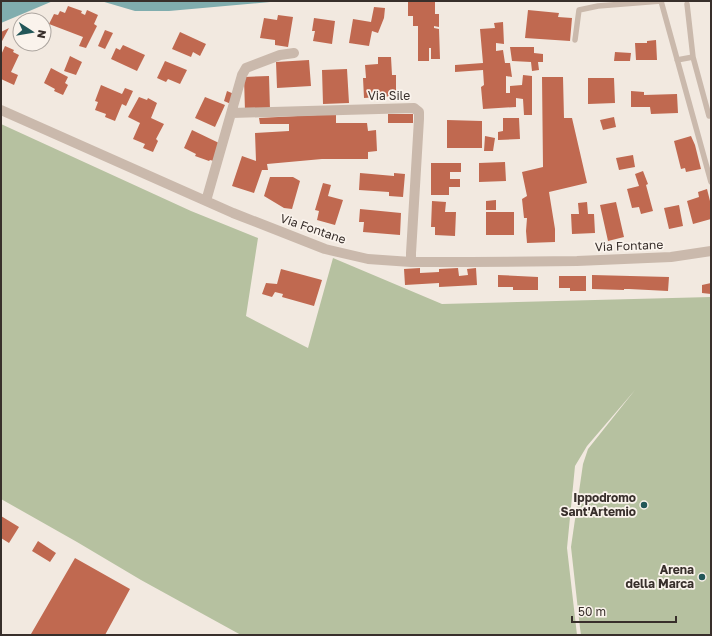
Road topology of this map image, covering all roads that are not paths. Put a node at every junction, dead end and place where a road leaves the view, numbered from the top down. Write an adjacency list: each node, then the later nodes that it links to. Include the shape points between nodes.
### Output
1 (687, 4): 4 (lane)
2 (575, 40): 5 (lane, via 579,10 661,1)
3 (294, 53): 7 (street, via 280,55 246,68)
4 (693, 57): 5 (lane); 8 (lane)
5 (677, 60): 9 (lane)
6 (1, 110): 10 (street, Via Fontane)
7 (232, 113): 10 (street); 12 (street, Via Sile, via 414,108 419,112)
8 (709, 116)
9 (711, 182)
10 (206, 201): 12 (street, Via Fontane, via 325,249 368,259)
11 (711, 251): 12 (street, Via Fontane, via 671,257 577,261)
12 (411, 262)

